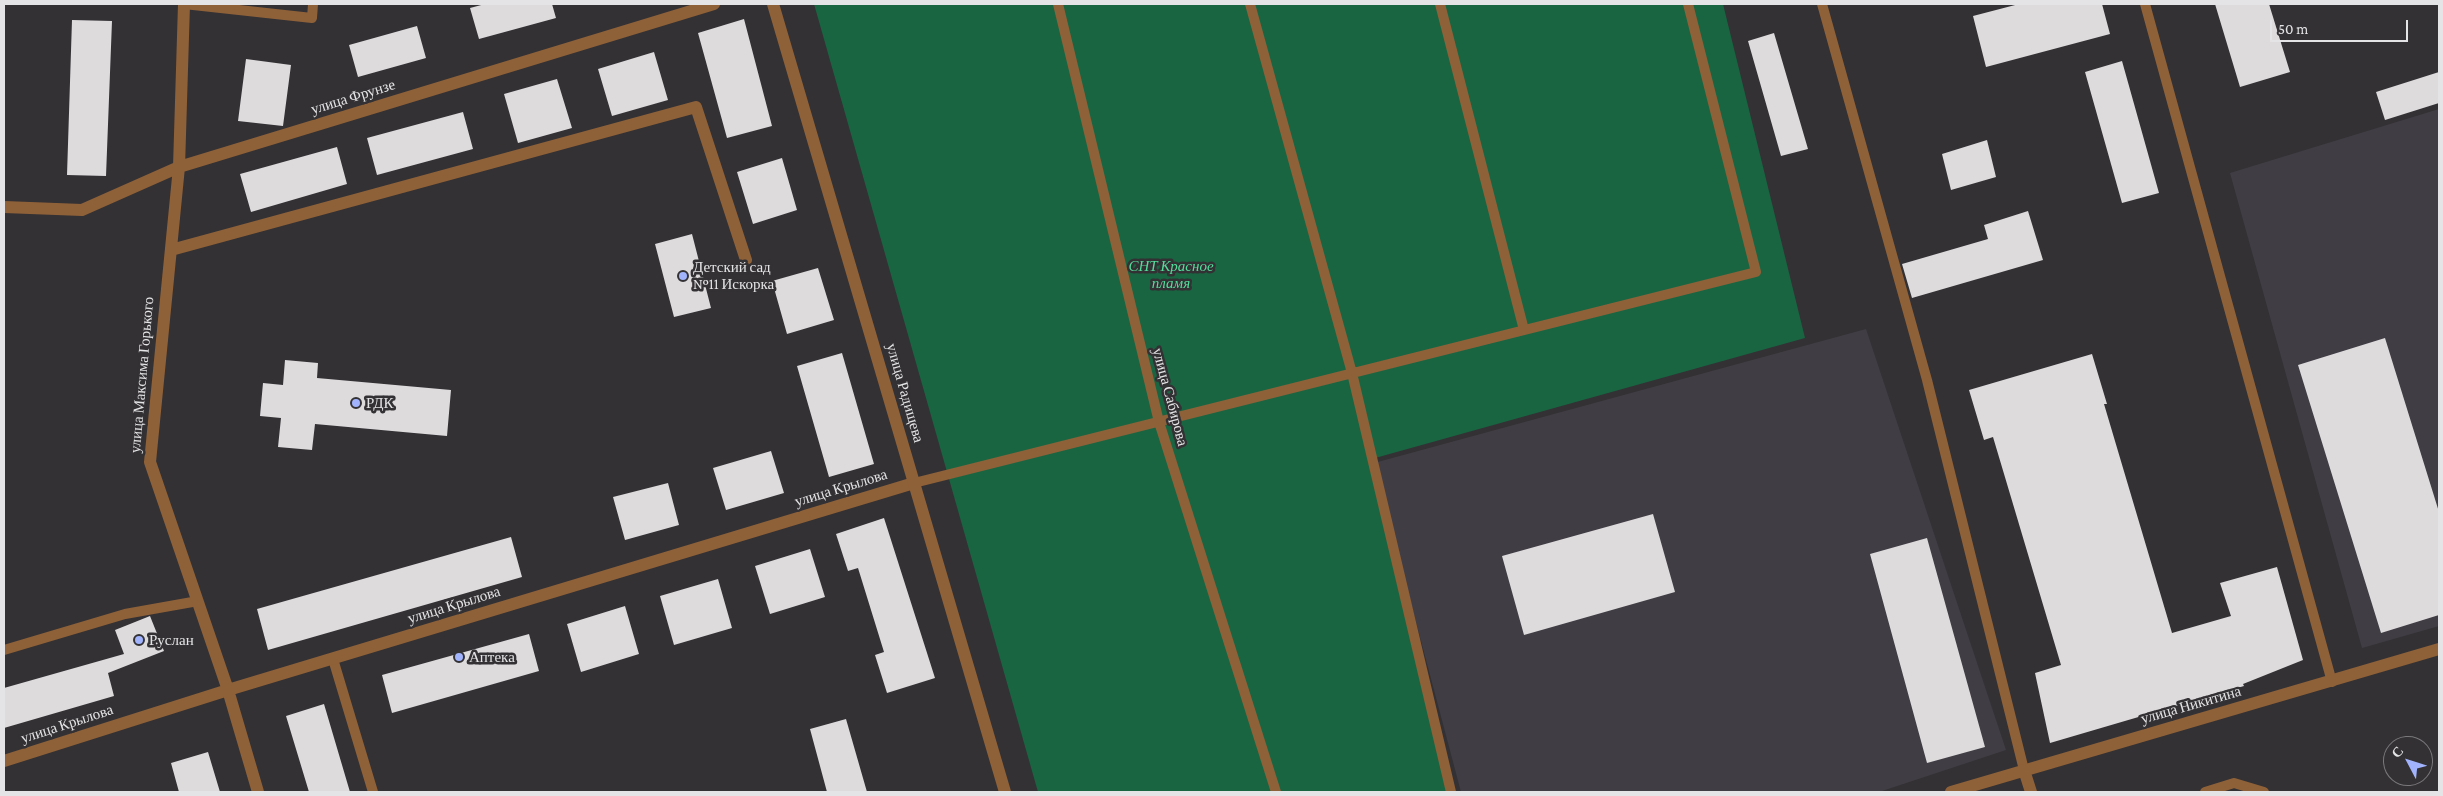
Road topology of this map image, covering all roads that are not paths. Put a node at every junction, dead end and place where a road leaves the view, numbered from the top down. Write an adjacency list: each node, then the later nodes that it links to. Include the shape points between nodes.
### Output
1 (184, 4): 2 (lane, via 312,18); 11 (street, улица Максима Горького)
2 (313, 4)
3 (714, 4): 11 (street, улица Фрунзе)
4 (773, 4): 18 (street, улица Радищева)
5 (1058, 4): 17 (lane, улица Сабирова)
6 (1250, 4): 16 (lane)
7 (1440, 4): 15 (lane)
8 (1688, 4): 15 (lane, via 1756,272)
9 (1822, 4): 26 (lane, via 1927,380)
10 (2145, 4): 23 (lane)
11 (179, 167): 12 (street, улица Фрунзе, via 82,210); 13 (street, улица Максима Горького)
12 (4, 207)
13 (171, 250): 14 (street, via 696,108); 19 (street, улица Максима Горького, via 150,462)
14 (746, 260)
15 (1524, 330): 16 (lane)
16 (1352, 374): 17 (lane); 31 (lane)
17 (1159, 422): 18 (lane); 30 (lane, улица Сабирова)
18 (914, 483): 22 (street, улица Крылова); 29 (street, улица Радищева)
19 (198, 600): 21 (lane, via 125,614); 24 (street, улица Максима Горького)
20 (2439, 649): 23 (street, улица Никитина)
21 (4, 650)
22 (332, 658): 24 (street, улица Крылова); 28 (lane)
23 (2332, 682): 26 (street, улица Никитина)
24 (228, 690): 25 (street, улица Крылова); 27 (street, улица Максима Горького)
25 (4, 761)
26 (2024, 770): 32 (street, улица Никитина); 33 (street)
27 (258, 792)
28 (374, 792)
29 (1005, 792)
30 (1276, 792)
31 (1451, 792)
32 (1951, 792)
33 (2031, 792)
34 (2205, 792): 35 (lane, via 2234,783)
35 (2264, 792)

